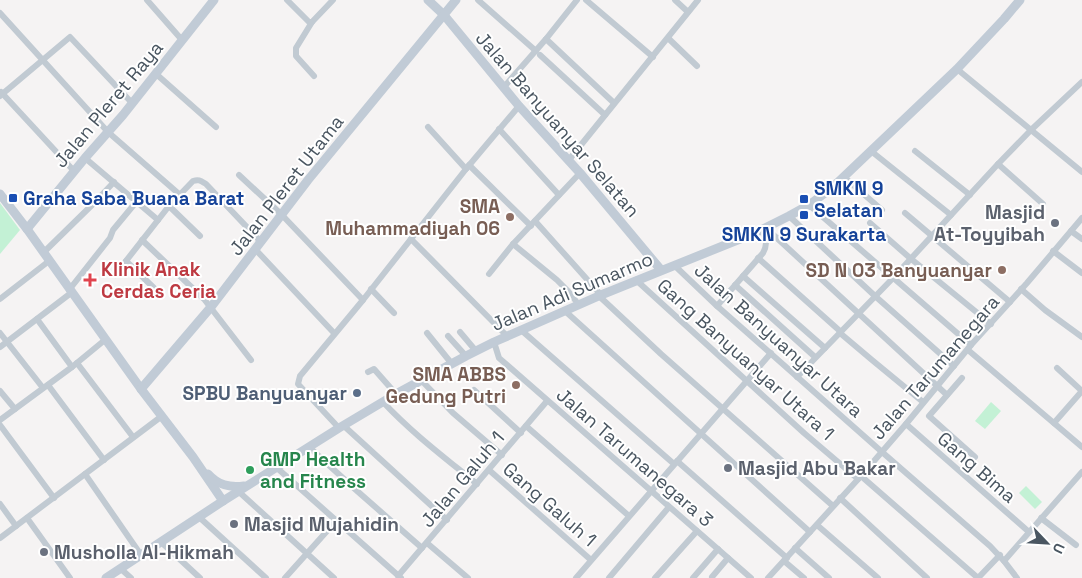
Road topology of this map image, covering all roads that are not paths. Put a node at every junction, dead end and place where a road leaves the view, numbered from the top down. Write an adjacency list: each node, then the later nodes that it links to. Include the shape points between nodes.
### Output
1 (147, 0): 19 (street)
2 (214, 0): 19 (main road, Jalan Pleret Raya)
3 (287, 0): 16 (street, via 308,22)
4 (333, 0): 16 (street)
5 (428, 0): 15 (main road, Jalan Banyuanyar Selatan)
6 (456, 0): 15 (main road, Jalan Pleret Utama)
7 (478, 0): 20 (street)
8 (577, 0): 18 (street)
9 (586, 0): 21 (street)
10 (675, 0): 13 (street)
11 (698, 0): 13 (street)
12 (1019, 0): 24 (main road, Jalan Adi Sumarmo)
13 (688, 12): 17 (street)
14 (0, 13): 22 (street)
15 (444, 15): 28 (main road, Jalan Banyuanyar Selatan); 61 (main road, Jalan Pleret Utama)
16 (312, 22): 26 (street, via 296,48 296,56)
17 (668, 38): 21 (street); 23 (street)
18 (546, 39): 20 (street); 31 (street)
19 (182, 40): 25 (main road, Jalan Pleret Raya)
20 (538, 53): 28 (street); 33 (street)
21 (653, 57): 31 (street)
22 (43, 60): 29 (street); 30 (street, via 70,37); 38 (street)
23 (697, 66)
24 (957, 69): 37 (street); 39 (main road, Jalan Adi Sumarmo)
25 (155, 73): 30 (main road, Jalan Pleret Raya); 34 (street)
26 (314, 76)
27 (1082, 82): 37 (street)
28 (504, 87): 32 (main road, Jalan Banyuanyar Selatan)
29 (1, 94): 45 (street)
30 (132, 103): 38 (main road, Jalan Pleret Raya)
31 (614, 104): 33 (street)
32 (518, 106): 36 (street); 42 (main road, Jalan Banyuanyar Selatan)
33 (605, 115): 42 (street)
34 (216, 127)
35 (428, 127): 44 (street)
36 (498, 129): 44 (street); 53 (street)
37 (1031, 130): 43 (street); 46 (street)
38 (108, 132): 41 (main road, Jalan Pleret Raya); 52 (street)
39 (871, 151): 49 (main road, Jalan Adi Sumarmo); 62 (street)
40 (915, 152): 54 (street)
41 (85, 158): 45 (main road, Jalan Pleret Raya); 50 (street)
42 (568, 161): 47 (main road, Jalan Banyuanyar Selatan)
43 (998, 164): 54 (street); 56 (street)
44 (468, 167): 67 (street); 73 (street)
45 (74, 171): 68 (main road, Jalan Pleret Raya)
46 (1082, 172)
47 (580, 173): 53 (street); 85 (main road, Jalan Banyuanyar Selatan)
48 (239, 175): 61 (street)
49 (844, 177): 57 (main road, Jalan Adi Sumarmo); 59 (street)
50 (114, 182): 55 (street); 79 (street)
51 (0, 194): 68 (main road)
52 (179, 194): 58 (street); 77 (street, via 193,181 201,180)
53 (560, 195): 67 (street)
54 (970, 195): 62 (street)
55 (137, 201): 65 (street); 96 (street)
56 (1043, 204)
57 (810, 205): 63 (main road, Jalan Adi Sumarmo); 90 (street)
58 (169, 206): 65 (street); 71 (street)
59 (882, 210)
60 (905, 213): 72 (street)
61 (281, 214): 77 (main road, Jalan Pleret Utama); 100 (street)
62 (951, 215): 72 (street)
63 (789, 216): 69 (main road, Jalan Adi Sumarmo); 98 (street)
64 (1082, 218): 70 (street, Jalan Tarumanegara)
65 (158, 220): 75 (street)
66 (870, 223): 81 (street)
67 (533, 224): 76 (street); 97 (street)
68 (27, 229): 79 (main road)
69 (764, 229): 80 (street, via 766,246); 84 (main road, Jalan Adi Sumarmo); 107 (street)
70 (1071, 231): 74 (street); 78 (street, Jalan Tarumanegara)
71 (200, 236)
72 (931, 236): 81 (street); 101 (street)
73 (411, 239): 95 (street); 117 (street)
74 (1082, 239)
75 (142, 240): 83 (street); 104 (street)
76 (513, 244): 87 (street); 102 (street, via 557,280)
77 (258, 245): 104 (main road, Jalan Pleret Utama); 113 (street)
78 (1054, 251): 86 (street); 94 (street, Jalan Tarumanegara)
79 (43, 253): 82 (main road)
80 (758, 258): 89 (street); 112 (street)
81 (910, 258): 90 (street); 109 (street)
82 (49, 261): 96 (main road); 99 (street)
83 (126, 261): 88 (street); 93 (street)
84 (674, 265): 85 (main road, Jalan Adi Sumarmo); 103 (street, Jalan Banyuanyar Utara)
85 (661, 270): 91 (main road, Jalan Adi Sumarmo)
86 (1082, 273)
87 (489, 274)
88 (115, 275)
89 (743, 276): 92 (street); 123 (street)
90 (894, 277): 98 (street); 124 (street)
91 (636, 280): 97 (main road, Jalan Adi Sumarmo); 138 (street, Gang Banyuanyar Utara 1)
92 (735, 285): 103 (street); 128 (street)
93 (154, 288)
94 (1021, 289): 101 (street, Jalan Tarumanegara); 118 (street)
95 (371, 290): 100 (street); 106 (street)
96 (70, 291): 108 (street); 119 (main road)
97 (600, 296): 102 (main road, Jalan Adi Sumarmo); 150 (street)
98 (875, 296): 107 (street); 132 (street)
99 (0, 299)
100 (363, 300): 113 (street)
101 (1010, 302): 109 (street, Jalan Tarumanegara)
102 (579, 305): 105 (main road, Jalan Adi Sumarmo)
103 (717, 306): 126 (street, Jalan Banyuanyar Utara)
104 (210, 307): 129 (street); 141 (main road, Jalan Pleret Utama)
105 (565, 311): 110 (main road, Jalan Adi Sumarmo); 160 (street)
106 (394, 313)
107 (859, 313): 112 (street); 140 (street)
108 (37, 319): 120 (street); 131 (street)
109 (991, 324): 124 (street, Jalan Tarumanegara)
110 (521, 330): 117 (main road, Jalan Adi Sumarmo); 169 (street)
111 (460, 332): 125 (street)
112 (840, 332): 123 (street); 149 (street)
113 (334, 333): 158 (street, via 300,376 298,384)
114 (427, 333): 130 (street)
115 (0, 334): 120 (street)
116 (448, 336): 127 (street)
117 (507, 336): 121 (main road, Jalan Adi Sumarmo)
118 (1082, 337)
119 (106, 339): 131 (street); 141 (main road)
120 (6, 342): 122 (street); 139 (street)
121 (490, 344): 125 (main road, Jalan Adi Sumarmo); 147 (street, Jalan Tarumanegara 3, via 499,358)
122 (0, 347)
123 (825, 348): 128 (street)
124 (970, 348): 132 (street, Jalan Tarumanegara); 154 (street)
125 (476, 350): 127 (main road, Jalan Adi Sumarmo)
126 (771, 353): 135 (street, Jalan Banyuanyar Utara); 138 (street)
127 (466, 356): 130 (main road, Jalan Adi Sumarmo)
128 (815, 358): 135 (street)
129 (251, 360)
130 (452, 364): 137 (main road, Jalan Adi Sumarmo)
131 (74, 365): 139 (street); 161 (street)
132 (954, 366): 140 (street, Jalan Tarumanegara)
133 (1057, 368): 144 (street)
134 (368, 372): 145 (street, via 374,369)
135 (797, 377): 164 (street, Jalan Banyuanyar Utara)
136 (962, 378): 146 (street)
137 (421, 380): 145 (main road, Jalan Adi Sumarmo); 165 (street)
138 (747, 382): 150 (street); 174 (street, Gang Banyuanyar Utara 1)
139 (46, 386): 151 (street); 168 (street)
140 (937, 386): 146 (street); 149 (street, Jalan Tarumanegara)
141 (141, 389): 152 (main road)
142 (474, 390): 159 (street)
143 (0, 391): 151 (street)
144 (1082, 391): 154 (street)
145 (396, 394): 148 (main road, Jalan Adi Sumarmo)
146 (947, 395): 167 (street, via 929,416)
147 (547, 401): 157 (street, Jalan Galuh 1); 178 (street, Jalan Tarumanegara 3)
148 (382, 402): 158 (main road, Jalan Adi Sumarmo); 175 (street, via 431,448)
149 (923, 402): 155 (street, Jalan Tarumanegara)
150 (723, 408): 160 (street); 183 (street)
151 (15, 409): 153 (street)
152 (162, 416): 161 (street); 166 (main road)
153 (0, 420)
154 (1054, 423): 163 (street)
155 (906, 424): 164 (street, Jalan Tarumanegara); 195 (street, Gang Bima)
156 (0, 425): 179 (street)
157 (526, 426): 159 (street, Jalan Galuh 1); 185 (street)
158 (341, 427): 162 (main road, Jalan Adi Sumarmo); 189 (street)
159 (520, 433): 165 (street, Jalan Galuh 1)
160 (701, 434): 169 (street); 194 (street)
161 (133, 437): 168 (street)
162 (309, 447): 170 (main road, Jalan Adi Sumarmo); 198 (street, via 356,490)
163 (1082, 447)
164 (882, 452): 174 (street, Jalan Tarumanegara); 205 (street, Jalan Banyuanyar Utara)
165 (502, 455): 171 (street, Jalan Galuh 1)
166 (193, 457): 176 (main road, via 219,483 235,487); 181 (main road)
167 (975, 457)
168 (104, 460): 173 (street)
169 (675, 463): 178 (street); 206 (street)
170 (276, 468): 176 (main road, Jalan Adi Sumarmo); 190 (street)
171 (488, 470): 175 (street, Jalan Galuh 1); 207 (street, Gang Galuh 1)
172 (1082, 472): 188 (street)
173 (85, 474): 179 (street); 203 (street)
174 (859, 478): 180 (street, Jalan Tarumanegara); 229 (street, Gang Banyuanyar Utara 1)
175 (477, 484): 189 (street, Jalan Galuh 1)
176 (248, 485): 177 (main road, Jalan Adi Sumarmo)
177 (238, 491): 181 (main road, Jalan Adi Sumarmo); 202 (street)
178 (651, 491): 184 (street, Jalan Tarumanegara 3); 185 (street)
179 (54, 498): 187 (street)
180 (840, 498): 183 (street, Jalan Tarumanegara); 228 (street)
181 (223, 501): 186 (main road, Jalan Adi Sumarmo)
182 (0, 504): 192 (street)
183 (833, 506): 191 (street, Jalan Tarumanegara)
184 (669, 507): 193 (street, Jalan Tarumanegara 3); 220 (street)
185 (629, 516): 207 (street)
186 (199, 517): 197 (main road, Jalan Adi Sumarmo); 215 (street)
187 (27, 518): 192 (street); 211 (street)
188 (1041, 518): 195 (street); 199 (street)
189 (446, 520): 198 (street, Jalan Galuh 1)
190 (336, 521): 202 (street); 209 (street)
191 (816, 525): 194 (street, Jalan Tarumanegara); 227 (street)
192 (16, 526): 196 (street)
193 (697, 531): 201 (street, Jalan Tarumanegara 3); 221 (street)
194 (810, 532): 200 (street, Jalan Tarumanegara)
195 (1028, 532): 205 (street)
196 (0, 538)
197 (161, 542): 203 (main road, Jalan Adi Sumarmo); 214 (street)
198 (425, 545): 209 (street, Jalan Galuh 1); 218 (street)
199 (1076, 545)
200 (796, 548): 206 (street, Jalan Tarumanegara); 226 (street)
201 (718, 549): 204 (street, Jalan Tarumanegara 3); 222 (street)
202 (307, 554): 216 (street); 217 (street)
203 (141, 555): 208 (main road, Jalan Adi Sumarmo)
204 (728, 558): 210 (street); 223 (street, Jalan Tarumanegara 3)
205 (1002, 558): 229 (street); 230 (street, Jalan Banyuanyar Utara)
206 (785, 559): 224 (street, Jalan Tarumanegara); 225 (street)
207 (591, 560): 219 (street)
208 (120, 568): 212 (main road, Jalan Adi Sumarmo); 213 (street)
209 (400, 577)
210 (712, 577)
211 (70, 578)
212 (106, 578)
213 (131, 578)
214 (200, 578)
215 (266, 578)
216 (285, 578)
217 (334, 578)
218 (468, 578)
219 (576, 578)
220 (609, 578)
221 (655, 578)
222 (693, 578)
223 (751, 578)
224 (768, 578)
225 (804, 578)
226 (830, 578)
227 (878, 578)
228 (927, 578)
229 (978, 578)
230 (1017, 578)

